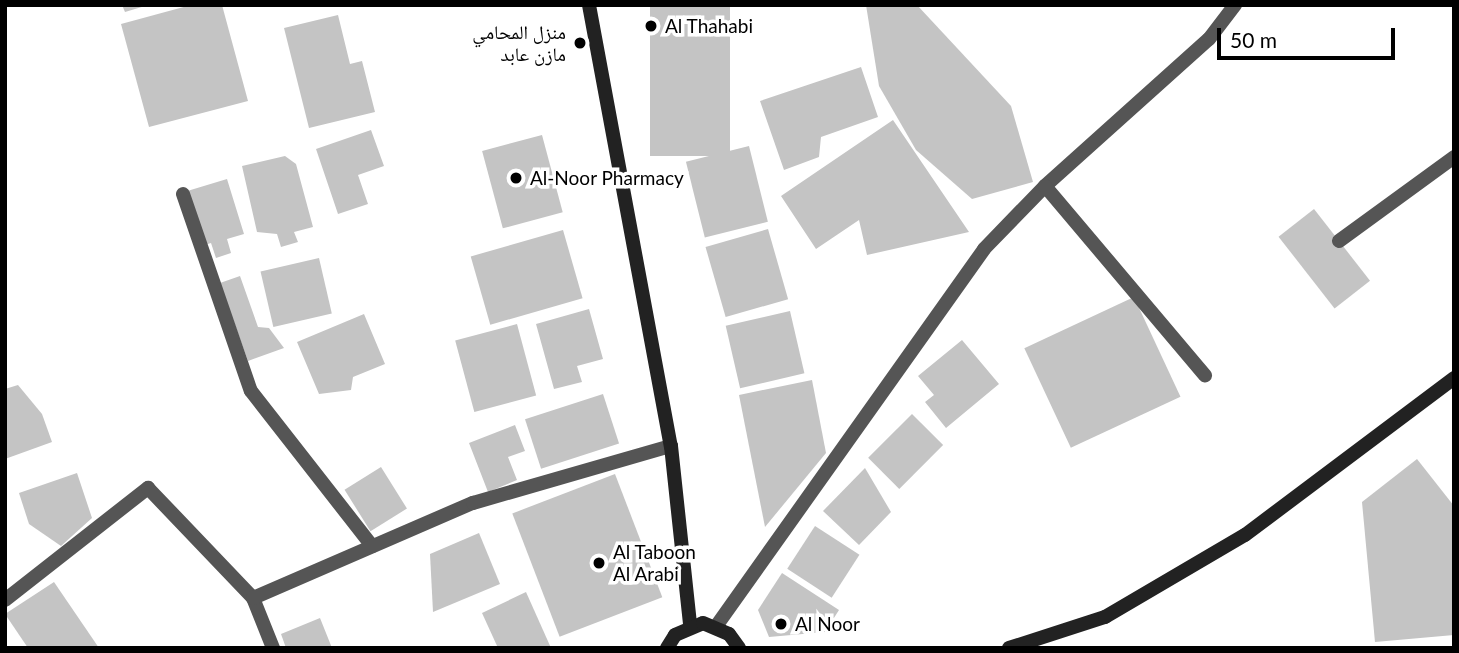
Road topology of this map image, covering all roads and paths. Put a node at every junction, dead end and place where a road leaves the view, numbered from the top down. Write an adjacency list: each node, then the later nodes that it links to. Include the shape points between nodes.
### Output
1 (589, 5): 9 (street)
2 (1235, 5): 4 (street, via 1209,39)
3 (1454, 157): 6 (street)
4 (1045, 186): 7 (street); 14 (street, via 984,249)
5 (183, 194): 10 (street, via 251,391)
6 (1339, 241)
7 (1205, 375)
8 (1454, 378): 18 (street, via 1245,535 1105,617)
9 (671, 446): 10 (street, via 473,503); 13 (street)
10 (372, 546): 11 (street)
11 (253, 598): 12 (street, via 148,488); 15 (street)
12 (5, 600)
13 (690, 625): 14 (street); 16 (street)
14 (717, 625): 17 (street)
15 (273, 648)
16 (667, 648)
17 (739, 648)
18 (1009, 648)

